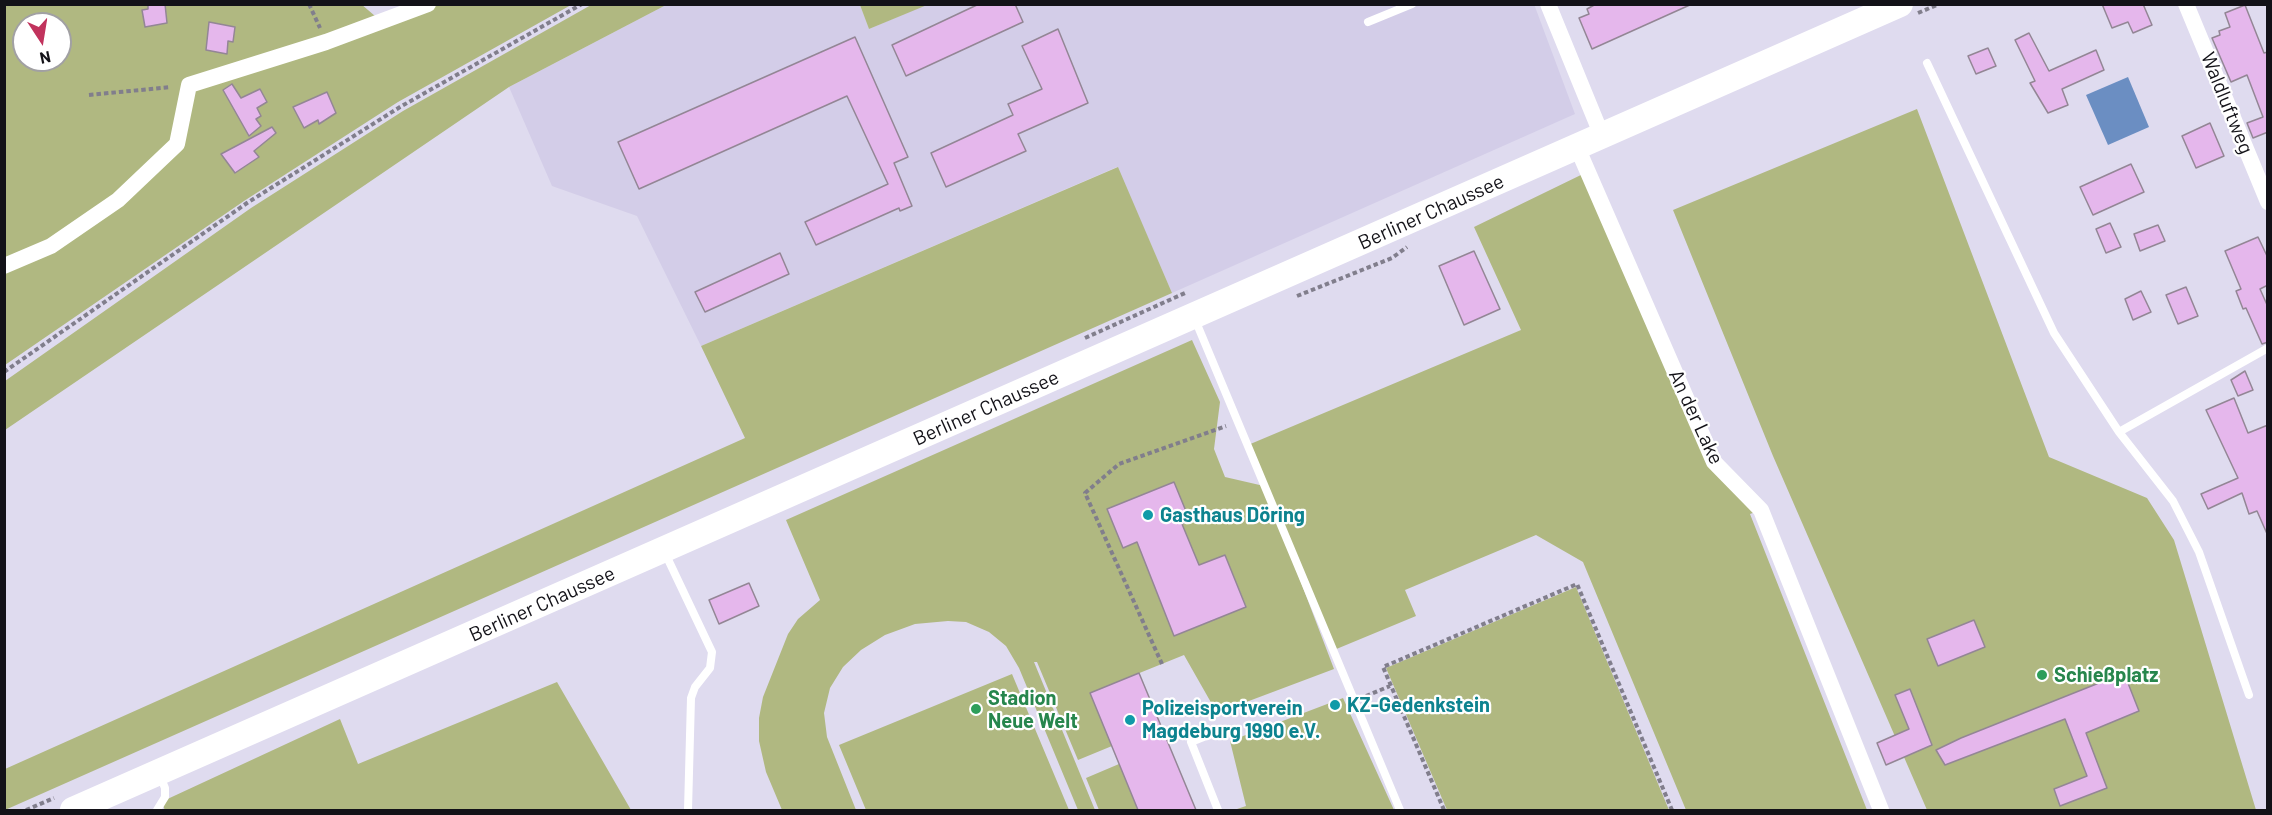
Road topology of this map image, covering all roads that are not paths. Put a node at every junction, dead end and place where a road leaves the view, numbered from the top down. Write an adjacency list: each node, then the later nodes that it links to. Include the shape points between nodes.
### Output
1 (428, 4): 11 (street, via 326,42 189,85 177,144 118,200 51,246)
2 (1412, 4): 6 (lane)
3 (1548, 4): 8 (street)
4 (1900, 4): 8 (main road, Berliner Chaussee)
5 (2186, 4): 10 (street, Waldluftweg)
6 (1368, 22)
7 (1927, 63): 14 (lane, via 2054,333)
8 (1602, 136): 9 (main road, Berliner Chaussee)
9 (1578, 147): 12 (main road, Berliner Chaussee); 24 (street, An der Lake, via 1714,462 1761,510)
10 (2268, 202)
11 (4, 266)
12 (1194, 316): 15 (main road, Berliner Chaussee); 23 (lane)
13 (2268, 348): 14 (lane)
14 (2119, 432): 16 (lane, via 2173,501 2199,552)
15 (663, 550): 18 (main road, Berliner Chaussee); 21 (lane, via 712,652 710,668 691,698)
16 (2249, 695)
17 (1216, 732): 22 (lane, via 1191,742)
18 (159, 773): 19 (main road, Berliner Chaussee); 20 (lane, via 165,797)
19 (73, 810)
20 (156, 810)
21 (688, 810)
22 (1218, 810)
23 (1400, 810)
24 (1881, 810)

